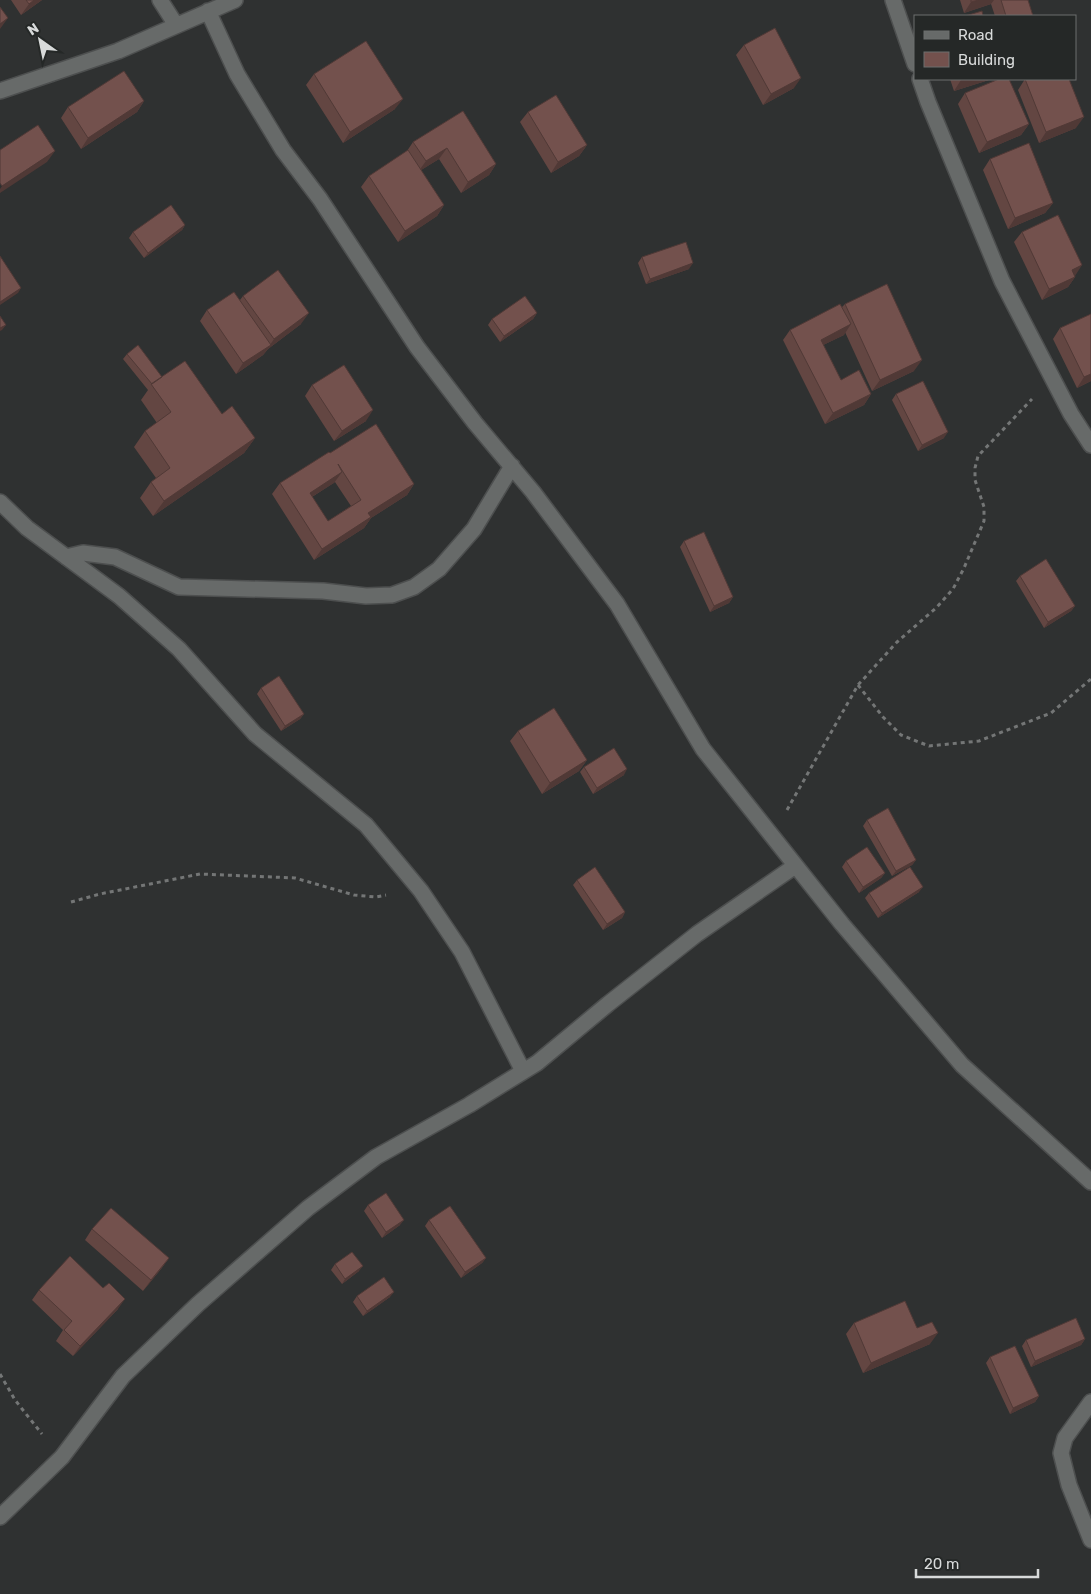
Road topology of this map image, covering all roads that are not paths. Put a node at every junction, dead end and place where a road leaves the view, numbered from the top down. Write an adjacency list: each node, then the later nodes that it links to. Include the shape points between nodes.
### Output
1 (160, 0): 5 (street)
2 (235, 0): 4 (street)
3 (894, 0): 6 (street)
4 (208, 11): 5 (street); 10 (street, via 237,74 282,150 320,199 417,346)
5 (176, 25): 8 (street, via 118,51)
6 (914, 61)
7 (920, 80): 9 (street, via 1002,281 1071,414)
8 (0, 91)
9 (1091, 445)
10 (512, 466): 12 (street, via 474,529 439,569 414,587 392,596 323,590 179,587 116,557 83,553); 13 (street, via 617,604 702,749)
11 (0, 502): 12 (street, via 27,528)
12 (66, 557): 14 (street, via 119,596 179,649 255,734 366,825 422,891 462,952)
13 (795, 866): 14 (street, via 697,934); 15 (street, via 962,1065)
14 (523, 1071): 17 (street, via 376,1157 308,1208 198,1304 123,1376 62,1457)
15 (1091, 1182)
16 (1091, 1402): 18 (street, via 1065,1438 1061,1452 1069,1485)
17 (0, 1518)
18 (1091, 1540)

